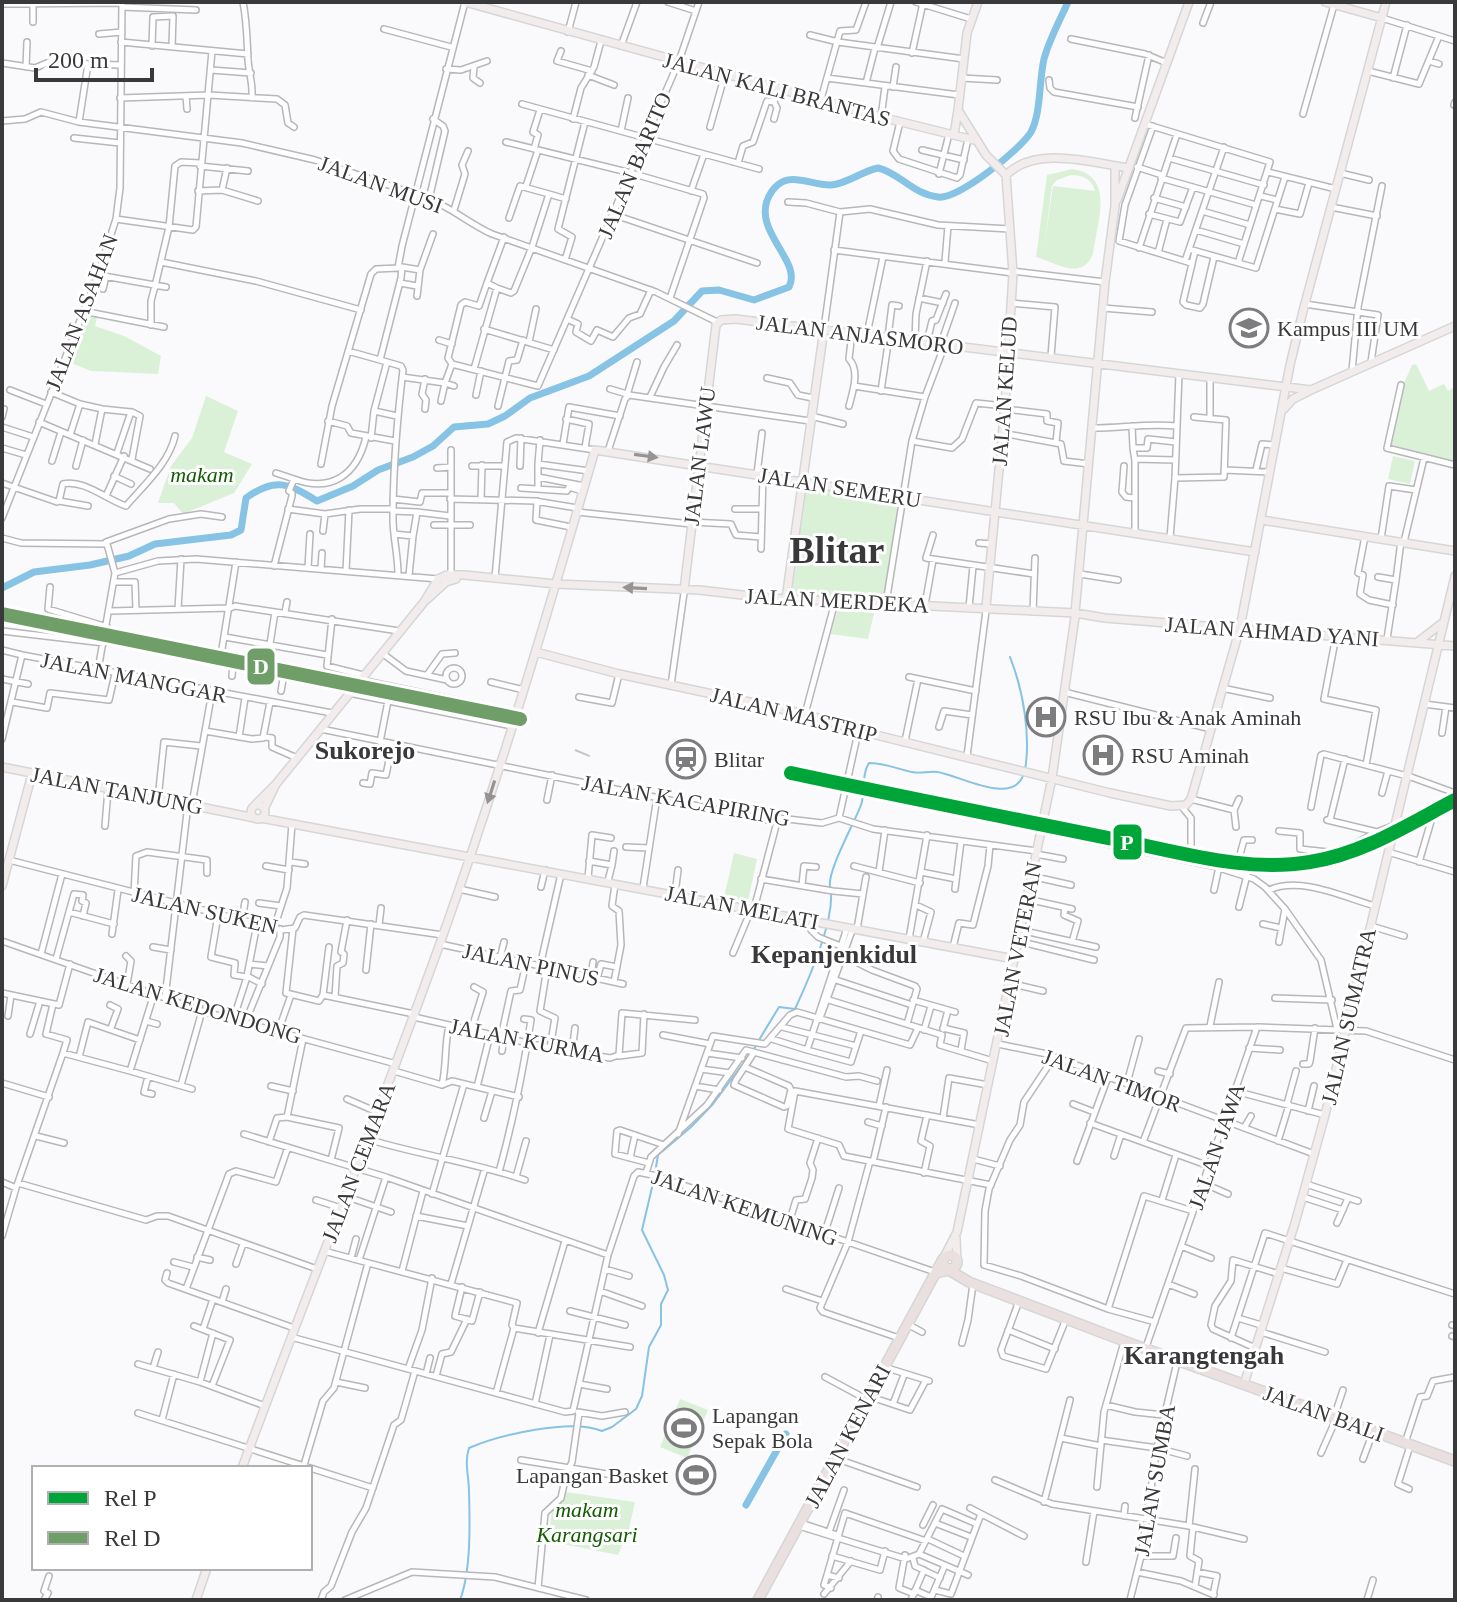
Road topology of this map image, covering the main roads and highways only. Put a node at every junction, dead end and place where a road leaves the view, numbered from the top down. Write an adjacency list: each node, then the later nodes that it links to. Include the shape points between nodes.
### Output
1 (465, 2): 9 (main road, JALAN KALI BRANTAS)
2 (978, 2): 8 (main road)
3 (1189, 2): 12 (main road)
4 (1325, 2): 6 (main road)
5 (1386, 2): 7 (main road)
6 (1338, 4): 7 (main road)
7 (1382, 18): 20 (main road, via 1332,188)
8 (958, 110): 9 (main road); 10 (main road)
9 (952, 134): 10 (main road, JALAN KALI BRANTAS)
10 (971, 140): 13 (main road)
11 (1115, 166): 12 (main road); 13 (main road, via 1033,159); 14 (main road)
12 (1132, 166): 14 (main road)
13 (1004, 174): 18 (main road, JALAN KELUD, via 1012,272)
14 (1115, 206): 19 (main road, JALAN VETERAN)
15 (717, 322): 17 (main road, JALAN ANJASMORO, via 736,319); 24 (main road, JALAN LAWU)
16 (1455, 326): 21 (main road)
17 (824, 329): 18 (main road, JALAN ANJASMORO); 25 (main road)
18 (1008, 352): 19 (main road, JALAN ANJASMORO); 26 (main road, JALAN KELUD)
19 (1099, 363): 20 (main road, JALAN ANJASMORO); 28 (main road, JALAN VETERAN)
20 (1287, 388): 21 (main road, JALAN ANJASMORO); 22 (main road)
21 (1311, 390): 22 (main road)
22 (1282, 412): 27 (main road)
23 (595, 450): 24 (main road, JALAN SEMERU, one-way to 24); 33 (main road, JALAN CEMARA)
24 (697, 464): 25 (main road, JALAN SEMERU); 34 (main road, JALAN LAWU)
25 (802, 482): 26 (main road, JALAN SEMERU); 35 (main road)
26 (994, 511): 28 (main road, JALAN SEMERU); 37 (main road, JALAN KELUD)
27 (1262, 520): 29 (main road); 30 (main road)
28 (1085, 526): 30 (main road, JALAN SEMERU); 38 (main road, JALAN VETERAN)
29 (1455, 551)
30 (1255, 552): 40 (main road)
31 (1455, 576): 39 (main road, JALAN SUMATRA)
32 (473, 577): 33 (main road, JALAN MERDEKA); 36 (main road, via 446,582); 36 (main road, JALAN MERDEKA, via 438,579)
33 (556, 584): 34 (main road, JALAN MERDEKA, one-way to 33); 44 (main road, JALAN CEMARA)
34 (684, 592): 35 (main road, JALAN MERDEKA)
35 (786, 599): 37 (main road, JALAN MERDEKA)
36 (424, 602): 48 (main road)
37 (986, 609): 38 (main road, JALAN MERDEKA)
38 (1075, 615): 40 (main road, JALAN AHMAD YANI); 47 (main road, JALAN VETERAN)
39 (1443, 621): 41 (main road); 42 (main road, JALAN SUMATRA)
40 (1240, 628): 41 (main road, JALAN AHMAD YANI); 47 (main road, JALAN MASTRIP, via 1191,799 1182,807)
41 (1417, 642): 42 (main road, JALAN AHMAD YANI)
42 (1437, 644): 43 (main road, JALAN AHMAD YANI); 60 (main road, JALAN SUMATRA, via 1393,853 1341,1029 1325,1115)
43 (1455, 646)
44 (536, 652): 47 (main road, JALAN MASTRIP); 52 (main road, JALAN CEMARA, one-way to 52)
45 (2, 767): 46 (main road, JALAN TANJUNG)
46 (32, 774): 50 (main road, JALAN TANJUNG); 53 (main road)
47 (1052, 778): 55 (main road, JALAN VETERAN)
48 (276, 784): 49 (main road); 51 (main road)
49 (254, 807): 50 (main road, JALAN TANJUNG); 51 (main road)
50 (232, 812): 51 (main road, JALAN TANJUNG)
51 (261, 814): 52 (main road, JALAN MELATI)
52 (470, 855): 55 (main road, JALAN MELATI); 62 (main road, JALAN CEMARA)
53 (4, 872): 54 (main road)
54 (2, 886)
55 (1014, 959): 56 (main road, JALAN VETERAN)
56 (957, 1232): 57 (main road, JALAN VETERAN); 58 (main road, JALAN VETERAN)
57 (943, 1259): 58 (highway, via 952,1255); 59 (highway, JALAN KENARI)
58 (953, 1266): 59 (highway); 60 (highway, JALAN BALI, via 971,1282)
59 (936, 1273): 65 (highway, JALAN KENARI)
60 (1244, 1384): 61 (highway, JALAN BALI)
61 (1455, 1461)
62 (243, 1466)
63 (206, 1570): 64 (main road)
64 (196, 1600)
65 (758, 1600)

